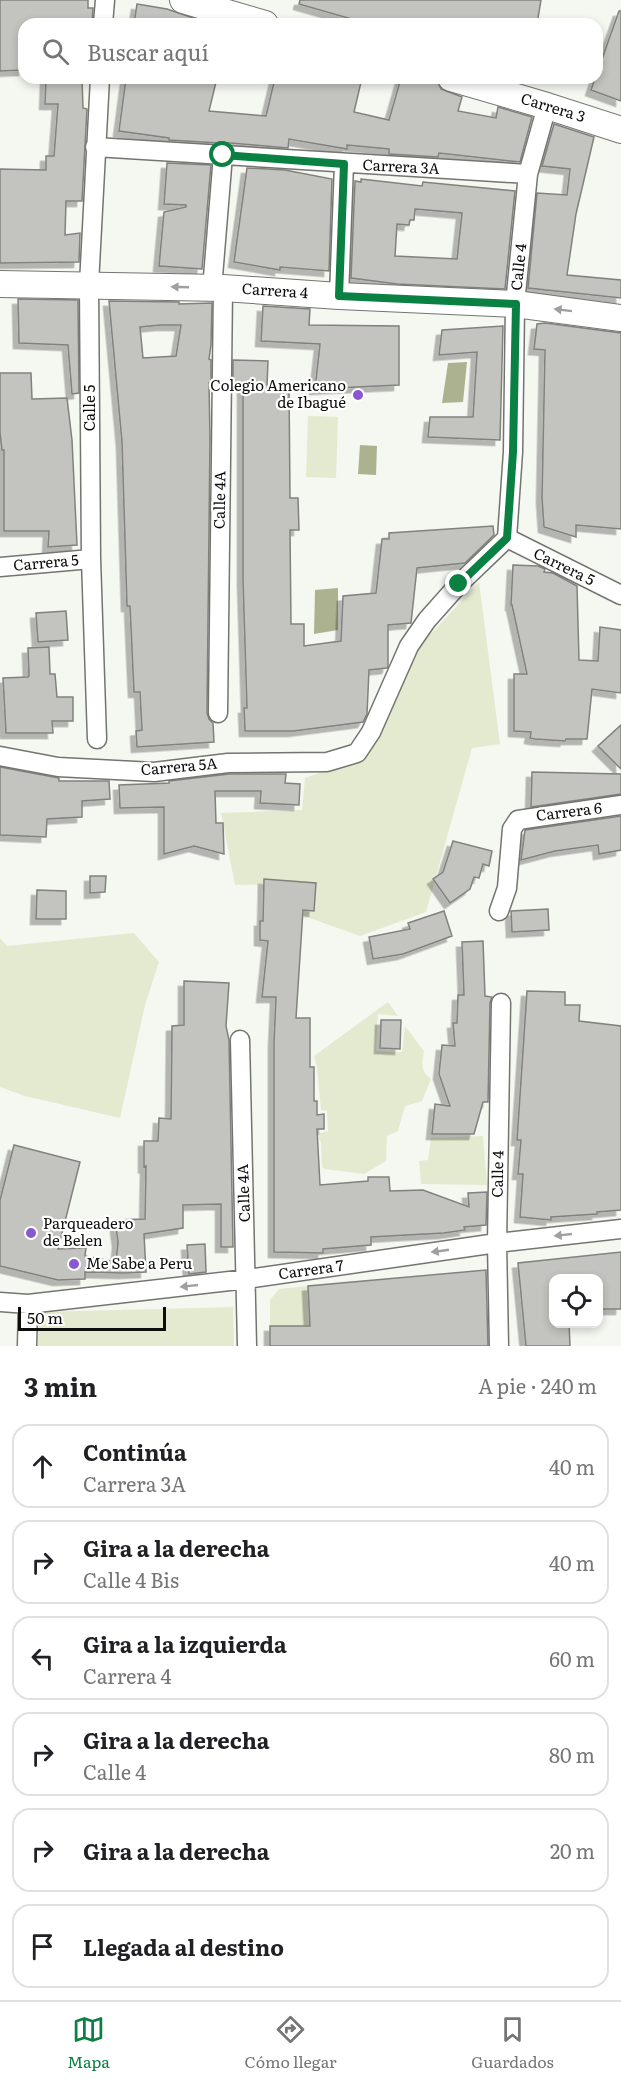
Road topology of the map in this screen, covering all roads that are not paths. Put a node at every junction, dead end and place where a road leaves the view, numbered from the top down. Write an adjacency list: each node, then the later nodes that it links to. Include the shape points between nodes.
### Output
1 (105, 0): 3 (street)
2 (183, 0): 4 (street)
3 (104, 18)
4 (244, 18)
5 (100, 84): 9 (street, Calle 5)
6 (472, 84): 7 (street, Carrera 3)
7 (547, 106): 8 (street, Carrera 3); 12 (street, Calle 4)
8 (621, 129)
9 (95, 147): 10 (street, Carrera 3A); 14 (street, Calle 5)
10 (223, 155): 11 (street, Carrera 3A); 15 (street, Calle 4A)
11 (344, 164): 12 (street, Carrera 3A); 16 (street)
12 (528, 174): 17 (street, Calle 4)
13 (0, 284): 14 (street, Carrera 4)
14 (89, 284): 15 (street, Carrera 4, one-way to 14); 20 (street, Calle 5)
15 (218, 288): 16 (street, Carrera 4); 23 (street, Calle 4A)
16 (339, 296): 17 (street, Carrera 4)
17 (516, 304): 18 (street, Carrera 4, one-way to 17); 19 (street, Calle 4)
18 (621, 318)
19 (507, 538): 22 (street, Carrera 5); 25 (street, Carrera 5A, via 427,620 409,646 371,732 357,753 327,762 228,763 154,771 58,767)
20 (92, 559): 21 (street, Carrera 5); 24 (street, Calle 5)
21 (0, 567)
22 (621, 595)
23 (218, 713)
24 (97, 739)
25 (0, 756)
26 (621, 805): 27 (street, Carrera 6, via 518,819 512,828 507,888)
27 (500, 911)
28 (501, 1003): 31 (street, Calle 4)
29 (240, 1040): 32 (street, Calle 4A)
30 (621, 1229): 31 (street, Carrera 7, one-way to 31)
31 (497, 1243): 32 (street, Carrera 7, one-way to 32); 37 (street, Calle 4)
32 (247, 1279): 34 (street, Carrera 7, one-way to 34); 36 (street, Calle 4A)
33 (0, 1302): 34 (street, Carrera 7)
34 (28, 1304): 35 (street)
35 (27, 1346)
36 (247, 1346)
37 (499, 1346)

